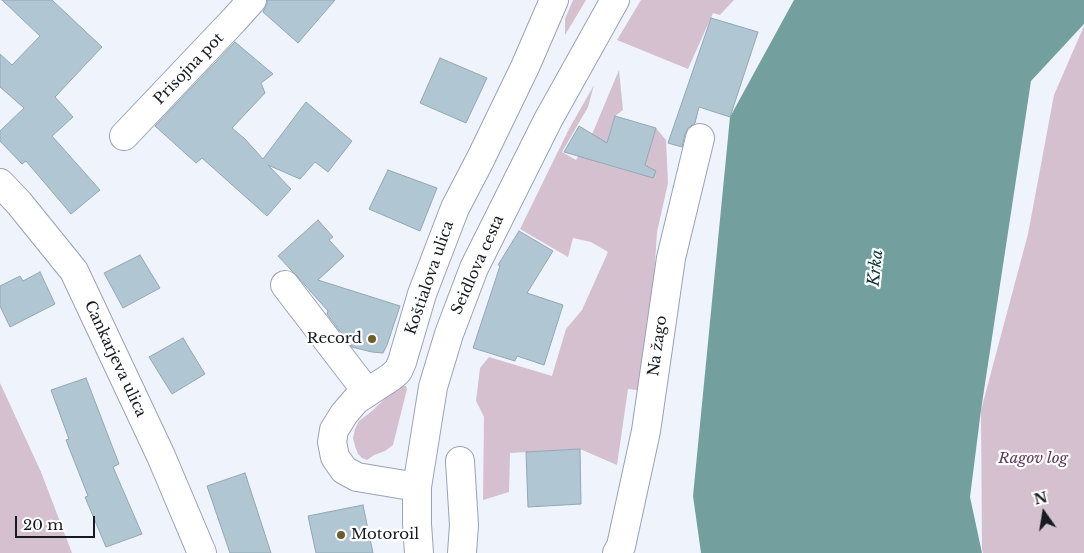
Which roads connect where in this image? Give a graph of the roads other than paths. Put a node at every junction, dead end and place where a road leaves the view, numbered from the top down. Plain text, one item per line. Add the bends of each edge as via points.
1 (252, 0) edge
2 (554, 0) edge
3 (615, 0) edge
4 (124, 136) dead end
5 (700, 138) dead end
6 (0, 183) edge
7 (285, 284) dead end
8 (368, 392) junction
9 (460, 461) dead end
10 (417, 487) junction
11 (202, 553) edge
12 (419, 553) edge
13 (462, 553) edge
14 (617, 553) edge

1 - 4 street, Prisojna pot
2 - 8 street, Koštialova ulica via 521,76 455,208 422,294 398,371
3 - 10 street, Seidlova cesta via 548,120 474,268 448,334 433,387
5 - 14 street, Na žago via 671,258 646,431
6 - 11 street, Cankarjeva ulica via 74,271 161,456
7 - 8 street
8 - 10 street, Koštialova ulica via 356,400 334,430 335,457 344,470 357,477
9 - 13 street via 464,525
10 - 12 street, Seidlova cesta

